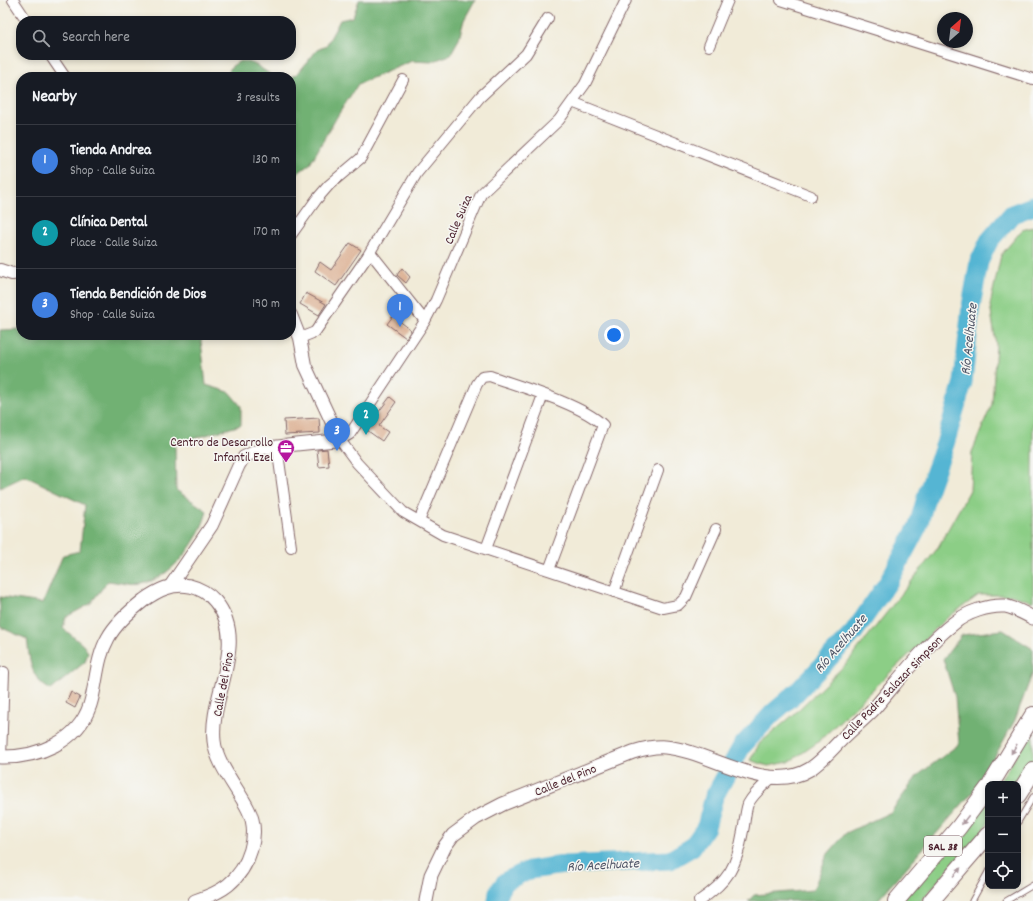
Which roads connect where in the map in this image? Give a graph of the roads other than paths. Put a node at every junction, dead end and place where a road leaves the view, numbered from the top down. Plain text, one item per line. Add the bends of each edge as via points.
1 (13, 0) edge
2 (626, 0) edge
3 (728, 0) edge
4 (781, 0) edge
5 (24, 16) edge
6 (548, 18) dead end
7 (709, 46) dead end
8 (53, 60) edge
9 (62, 72) edge
10 (1033, 79) edge
11 (403, 80) dead end
12 (572, 102) junction
13 (811, 196) dead end
14 (296, 228) edge
15 (370, 252) junction
16 (0, 270) edge
17 (16, 274) edge
18 (425, 321) junction
19 (296, 328) edge
20 (300, 338) junction
21 (543, 395) junction
22 (340, 440) junction
23 (277, 446) junction
24 (658, 470) dead end
25 (419, 521) junction
26 (716, 530) dead end
27 (291, 547) dead end
28 (486, 549) junction
29 (549, 570) junction
30 (171, 586) junction
31 (614, 592) junction
32 (1033, 618) edge
33 (4, 672) dead end
34 (1033, 715) edge
35 (0, 757) edge
36 (1033, 771) edge
37 (752, 775) joint
38 (773, 777) junction
39 (993, 781) edge
40 (1021, 790) edge
41 (985, 792) edge
42 (1033, 797) edge
43 (1021, 817) edge
44 (985, 838) edge
45 (985, 877) edge
46 (1033, 885) edge
47 (195, 901) edge
48 (426, 901) edge
49 (699, 901) edge
50 (896, 901) edge
51 (931, 901) edge
52 (972, 901) edge
53 (1006, 901) edge

1 - 5 street
2 - 12 street, Calle Suiza via 585,84
3 - 7 street
4 - 10 street
6 - 15 street via 526,54 480,97 417,173
8 - 9 street
11 - 14 street via 361,158 320,195
12 - 13 street
12 - 18 street, Calle Suiza via 559,120 481,194
15 - 18 street
15 - 20 street via 315,332
16 - 17 street
18 - 22 street, Calle Suiza via 350,434
19 - 20 street
20 - 22 street via 305,365
21 - 25 street via 490,376 482,377
21 - 28 street
21 - 29 street via 594,416 603,425
22 - 23 street
22 - 25 street via 357,463 403,512
23 - 27 street
23 - 30 street via 263,448 244,457 212,525
24 - 31 street
25 - 28 street via 443,535
26 - 31 street via 686,596 678,606 663,608
28 - 29 street
29 - 31 street
30 - 35 main road, Calle del Pino via 134,608 108,638 100,658 90,704 77,730 45,750 28,755
30 - 47 main road, Calle del Pino via 191,586 202,591 211,597 223,614 229,650 214,717 214,742 222,764 249,810 253,822 252,846 239,875 218,892
32 - 38 main road, Calle Padre Salazar Simpson via 1005,606 984,609 960,618 941,634 871,712 817,764 796,776
33 - 35 street
34 -> 39 highway
36 - 40 highway
37 - 38 main road, Calle Padre Salazar Simpson
37 - 48 main road, Calle del Pino via 697,754 664,747 633,752 482,814 453,835 445,846 431,875
38 - 49 street via 755,794 748,805 738,857 731,872 712,892
41 -> 50 highway, SAL 38
42 - 43 lane
51 -> 44 highway, SAL 38
45 - 52 lane
46 - 53 lane

